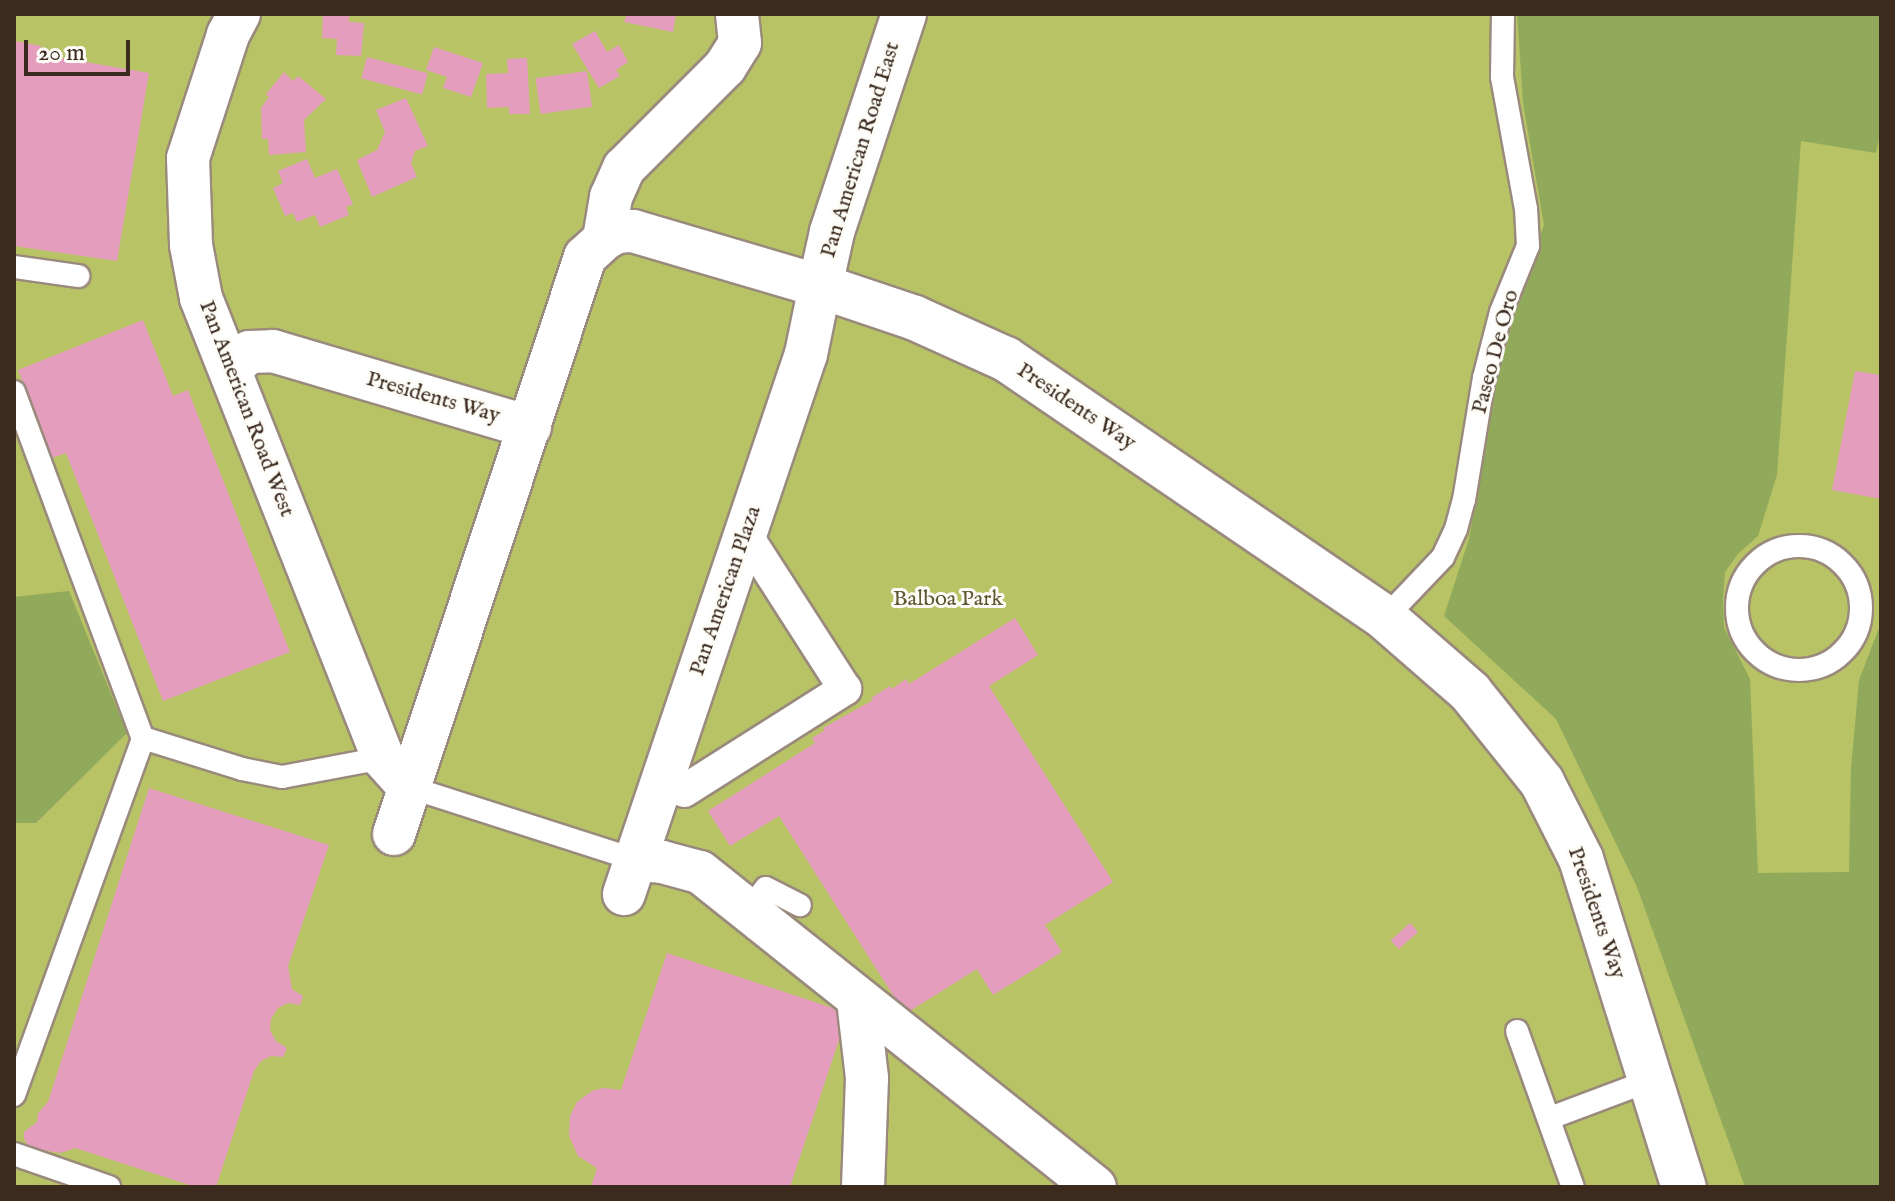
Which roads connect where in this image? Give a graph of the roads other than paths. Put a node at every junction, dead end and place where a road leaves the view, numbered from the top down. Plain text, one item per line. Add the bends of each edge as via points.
1 (239, 14) edge
2 (737, 14) edge
3 (904, 14) edge
4 (1503, 14) edge
5 (604, 239) junction
6 (14, 267) edge
7 (78, 276) dead end
8 (820, 286) junction
9 (230, 369) junction
10 (14, 392) edge
11 (530, 427) junction
12 (745, 533) junction
13 (1811, 546) joint
14 (1385, 618) junction
15 (143, 738) junction
16 (396, 772) junction
17 (684, 791) dead end
18 (394, 834) dead end
19 (630, 877) junction
20 (800, 905) dead end
21 (750, 909) junction
22 (858, 1000) junction
23 (1517, 1031) dead end
24 (1651, 1080) junction
25 (14, 1095) edge
26 (1550, 1118) junction
27 (14, 1154) edge
28 (109, 1187) edge
29 (863, 1187) edge
30 (1095, 1187) edge
31 (1573, 1187) edge
32 (1684, 1187) edge

1 - 9 street, Pan American Road West via 188,158 191,245 201,298
2 - 5 street via 740,43 725,67 624,168 611,197
3 - 8 street, Pan American Road East via 832,232
4 - 14 lane, Paseo De Oro via 1502,77 1528,246 1501,312 1484,378 1456,529 1443,557
5 - 8 street, Presidents Way via 633,231
5 - 11 street, Presidents Way via 585,257
6 - 7 lane
8 - 12 street, Pan American Plaza via 806,354
8 - 14 street, Presidents Way via 915,318 1006,359
9 - 11 street, Presidents Way via 249,352 273,351
9 - 16 street, Pan American Road West
10 - 15 lane
11 - 16 street
12 - 17 street via 845,689
12 - 19 street, Pan American Plaza
13 - 13 lane via 1779,548 1757,560 1742,582 1736,604 1746,642 1770,663 1792,670 1835,659 1855,635 1862,608 1847,568
14 - 24 street, Presidents Way via 1470,692 1542,782 1581,859
15 - 16 lane via 282,777
15 - 25 lane
16 - 18 street
16 - 19 lane
19 - 21 street via 662,862 700,872
20 - 21 lane via 766,888
21 - 22 street
22 - 29 street via 867,1078
22 - 30 street
23 - 26 lane
24 - 26 lane
24 - 32 street, Presidents Way
26 - 31 lane
27 - 28 lane

